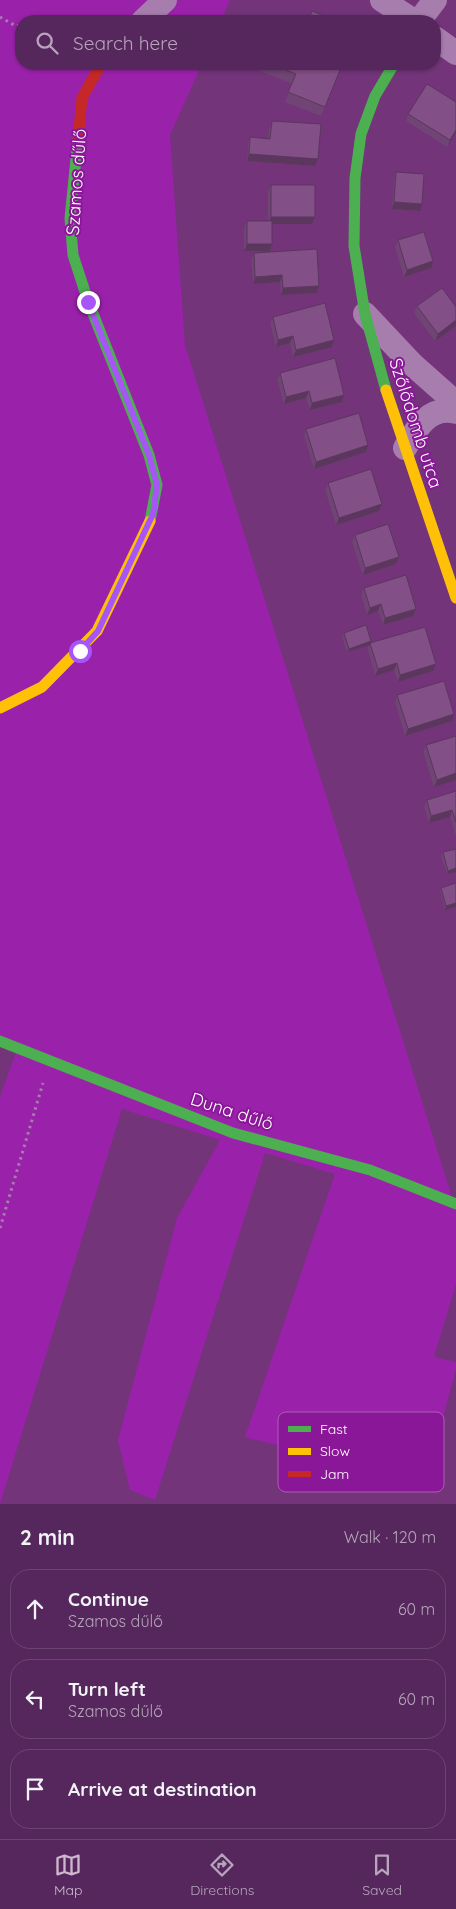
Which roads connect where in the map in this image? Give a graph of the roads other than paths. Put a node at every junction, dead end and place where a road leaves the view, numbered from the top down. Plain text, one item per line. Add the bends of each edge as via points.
1 (165, 0) edge
2 (382, 0) edge
3 (435, 0) edge
4 (149, 15) edge
5 (405, 15) edge
6 (424, 15) edge
7 (441, 42) edge
8 (456, 53) edge
9 (96, 70) edge
10 (390, 70) edge
11 (365, 314) junction
12 (456, 403) edge
13 (456, 412) edge
14 (405, 448) junction
15 (456, 598) edge
16 (0, 708) edge
17 (0, 1041) edge
18 (456, 1204) edge

1 - 4 street
2 - 5 street
3 - 6 street
7 - 8 street
9 - 16 street, Szamos dűlő via 82,98 70,218 73,255 88,302 149,455 157,485 153,514 98,631 42,687
10 - 11 street, Szőlődomb utca via 375,96 361,134 355,178 354,246
11 - 12 street via 412,364
11 - 14 street, Szőlődomb utca via 380,373
13 - 14 street via 435,413 418,424
14 - 15 street, Szőlődomb utca
17 - 18 street, Duna dűlő via 233,1133 370,1170

